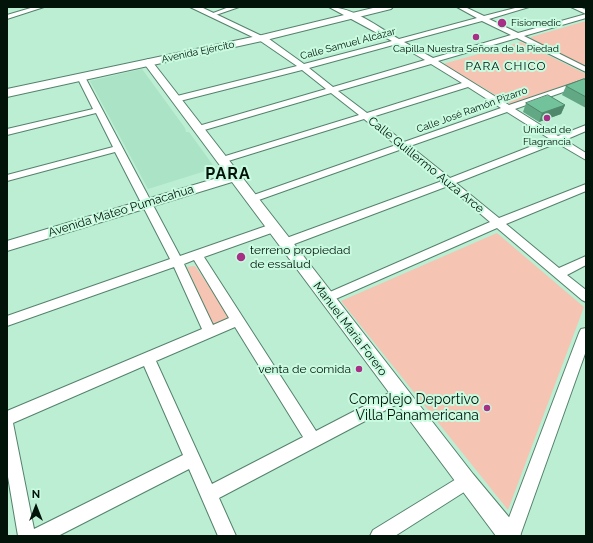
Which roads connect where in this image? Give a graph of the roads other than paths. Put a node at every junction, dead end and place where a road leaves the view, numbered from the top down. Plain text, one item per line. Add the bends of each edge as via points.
1 (38, 7) edge
2 (194, 7) edge
3 (236, 7) edge
4 (332, 7) edge
5 (388, 7) edge
6 (460, 7) edge
7 (526, 7) edge
8 (574, 7) edge
9 (586, 12) edge
10 (211, 15) junction
11 (353, 16) junction
12 (586, 16) edge
13 (7, 18) edge
14 (484, 18) junction
15 (518, 36) junction
16 (262, 38) junction
17 (398, 42) junction
18 (432, 61) junction
19 (148, 62) junction
20 (302, 67) junction
21 (586, 70) edge
22 (81, 77) junction
23 (586, 82) edge
24 (469, 84) junction
25 (332, 90) junction
26 (7, 93) edge
27 (176, 99) junction
28 (508, 109) junction
29 (98, 110) junction
30 (365, 116) junction
31 (586, 128) edge
32 (198, 129) junction
33 (7, 132) edge
34 (558, 140) junction
35 (403, 147) junction
36 (118, 148) junction
37 (586, 157) edge
38 (229, 169) junction
39 (7, 178) edge
40 (449, 182) junction
41 (586, 187) edge
42 (146, 199) junction
43 (252, 199) junction
44 (498, 223) junction
45 (273, 228) junction
46 (7, 237) edge
47 (285, 243) junction
48 (7, 246) edge
49 (196, 254) junction
50 (586, 260) edge
51 (178, 261) junction
52 (558, 274) junction
53 (586, 297) edge
54 (327, 298) junction
55 (238, 320) junction
56 (7, 321) edge
57 (210, 332) junction
58 (586, 333) edge
59 (148, 358) junction
60 (400, 394) junction
61 (7, 418) edge
62 (7, 427) edge
63 (313, 440) junction
64 (192, 459) junction
65 (466, 481) junction
66 (209, 494) junction
67 (27, 536) edge
68 (40, 536) edge
69 (227, 536) edge
70 (379, 536) edge
71 (511, 536) edge

1 - 13 street
2 - 10 street
3 - 10 street
4 - 11 street
5 - 11 main road, Avenida Ejército
6 - 14 street
7 - 14 street, Calle Samuel Alcázar
8 - 9 street
10 - 16 street
11 - 16 main road, Avenida Ejército
11 - 17 street
12 - 15 street
14 - 15 street
14 - 17 street, Calle Samuel Alcázar
15 - 18 street
15 - 21 street
16 - 19 main road, Avenida Ejército
16 - 20 street, Calle Guillermo Auza Arce
17 - 18 street
17 - 20 street, Calle Samuel Alcázar
18 - 24 street
18 - 25 street
19 - 22 main road, Avenida Ejército
19 - 27 street, Manuel Maria Forero
20 - 25 street, Calle Guillermo Auza Arce
20 - 27 street, Calle Samuel Alcázar
22 - 26 main road, Avenida Ejército
22 - 29 street
23 - 28 street, Calle José Ramón Pizarro
24 - 28 street
24 - 30 street
25 - 30 street, Calle Guillermo Auza Arce
25 - 32 street
27 - 32 street, Manuel Maria Forero
28 - 34 street
28 - 35 street, Calle José Ramón Pizarro
29 - 33 street
29 - 36 street
30 - 35 street, Calle Guillermo Auza Arce
30 - 38 street
31 - 34 street
32 - 38 street, Manuel Maria Forero
34 - 37 street
34 - 40 street
35 - 40 street, Calle Guillermo Auza Arce
35 - 43 street, Calle José Ramón Pizarro
36 - 39 street
36 - 42 street
38 - 42 street, Avenida Mateo Pumacahua
38 - 43 street, Manuel Maria Forero
40 - 44 street, Calle Guillermo Auza Arce
40 - 47 street
41 - 44 street
42 - 46 street, Avenida Mateo Pumacahua
42 - 48 street, Avenida Mateo Pumacahua
42 - 51 street
43 - 45 street, Manuel Maria Forero
44 - 52 street, Calle Guillermo Auza Arce
44 - 54 street
45 - 47 street, Manuel Maria Forero
45 - 49 street
47 - 54 street, Manuel Maria Forero
49 - 51 street
49 - 55 street
50 - 52 street
51 - 56 street
51 - 57 street
52 - 53 street, Calle Guillermo Auza Arce
54 - 60 street, Manuel Maria Forero
55 - 57 street
55 - 63 street
57 - 59 street
58 - 71 street
59 - 61 street
59 - 64 street
60 - 63 street
60 - 65 street, Manuel Maria Forero
62 - 67 street
63 - 66 street
64 - 66 street
64 - 68 street
65 - 70 street
65 - 71 street, Manuel Maria Forero
66 - 69 street

